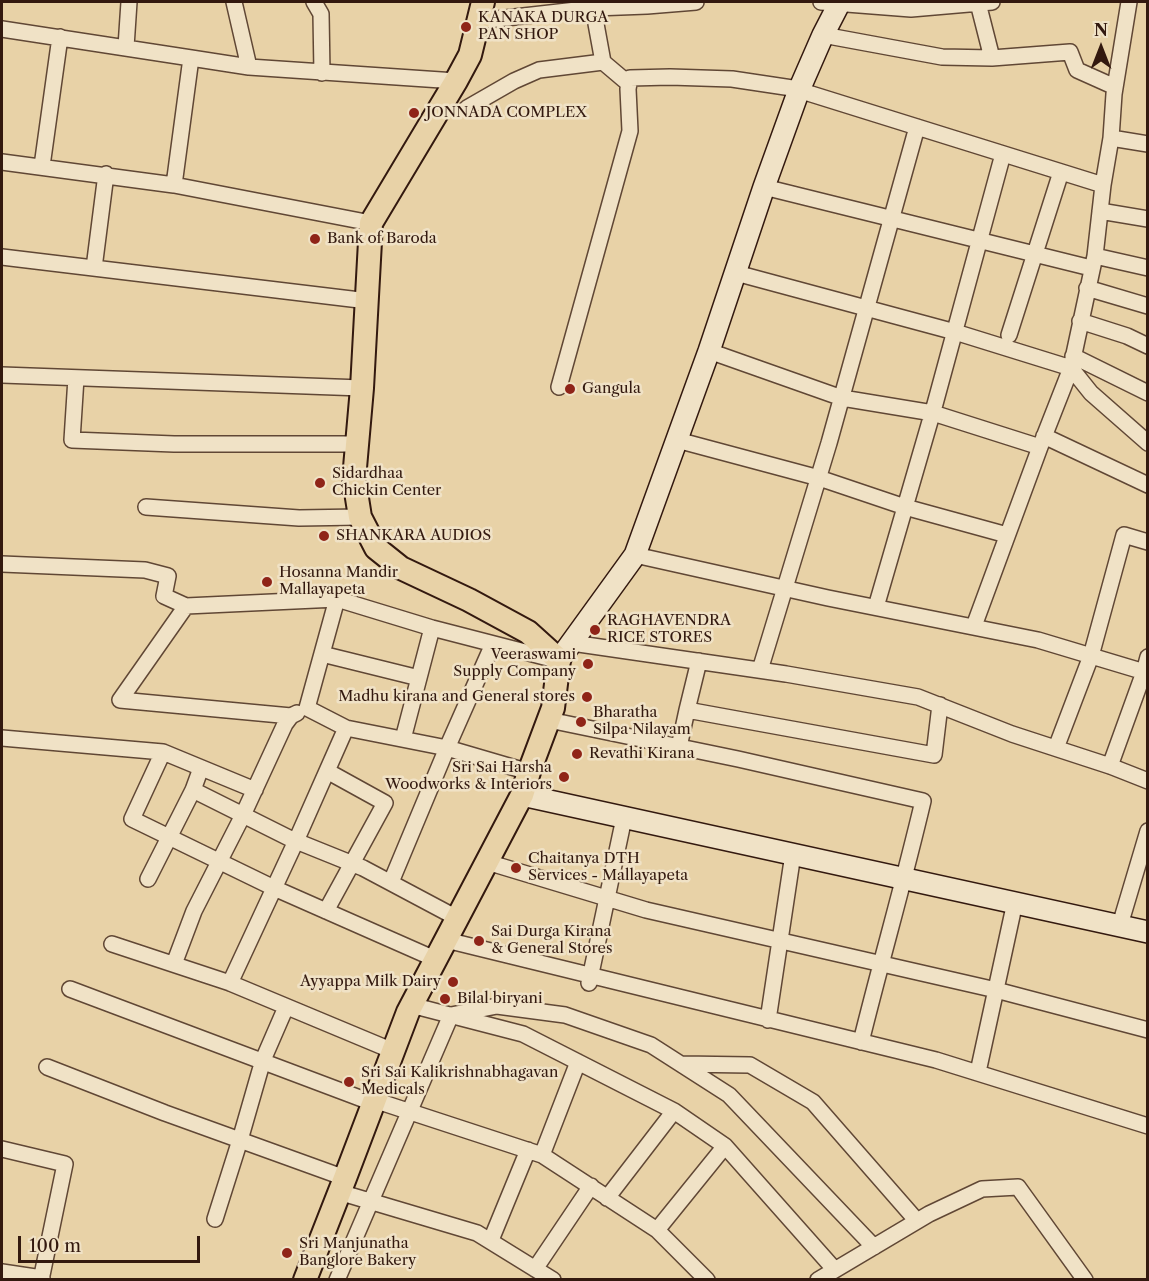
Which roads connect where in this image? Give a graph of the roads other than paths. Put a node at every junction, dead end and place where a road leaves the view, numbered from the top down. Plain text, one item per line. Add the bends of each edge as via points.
1 (129, 2) edge
2 (234, 2) edge
3 (314, 2) edge
4 (696, 2) edge
5 (833, 2) edge
6 (985, 2) edge
7 (1129, 2) edge
8 (647, 4) edge
9 (593, 5) edge
10 (481, 11) edge
11 (2, 29) edge
12 (823, 35) junction
13 (60, 37) junction
14 (126, 47) junction
15 (191, 58) junction
16 (992, 58) junction
17 (603, 62) junction
18 (249, 67) junction
19 (322, 73) junction
20 (456, 81) junction
21 (629, 84) junction
22 (1115, 87) junction
23 (799, 90) junction
24 (467, 108) dead end
25 (917, 127) junction
26 (1111, 138) junction
27 (1148, 144) edge
28 (1003, 154) junction
29 (2, 162) edge
30 (42, 166) junction
31 (1061, 172) junction
32 (106, 174) junction
33 (174, 185) junction
34 (1103, 185) junction
35 (764, 187) junction
36 (1100, 211) junction
37 (1148, 219) edge
38 (891, 220) junction
39 (371, 223) junction
40 (979, 241) junction
41 (1035, 254) junction
42 (2, 257) edge
43 (1093, 262) junction
44 (94, 268) junction
45 (1148, 268) edge
46 (736, 273) junction
47 (1087, 288) junction
48 (368, 301) junction
49 (1148, 306) edge
50 (867, 308) junction
51 (1080, 321) junction
52 (955, 332) junction
53 (1009, 335) dead end
54 (1148, 346) edge
55 (709, 351) junction
56 (1072, 362) junction
57 (2, 375) edge
58 (76, 378) junction
59 (559, 387) dead end
60 (362, 388) junction
61 (1148, 393) edge
62 (842, 398) junction
63 (933, 413) junction
64 (677, 441) junction
65 (1042, 441) junction
66 (1148, 443) edge
67 (357, 444) junction
68 (819, 478) junction
69 (1148, 485) edge
70 (146, 507) dead end
71 (905, 507) junction
72 (360, 517) junction
73 (1007, 535) junction
74 (1148, 542) edge
75 (635, 555) junction
76 (2, 564) edge
77 (786, 588) junction
78 (337, 598) junction
79 (186, 606) junction
80 (876, 607) junction
81 (974, 626) junction
82 (432, 628) junction
83 (493, 644) junction
84 (566, 652) junction
85 (322, 654) junction
86 (1091, 656) junction
87 (699, 661) junction
88 (1146, 667) edge
89 (760, 670) junction
90 (419, 678) junction
91 (940, 705) junction
92 (307, 708) junction
93 (687, 710) junction
94 (291, 716) junction
95 (549, 720) junction
96 (346, 728) junction
97 (2, 738) edge
98 (403, 739) junction
99 (679, 747) junction
100 (447, 748) junction
101 (1056, 748) junction
102 (163, 752) junction
103 (1110, 766) junction
104 (201, 768) junction
105 (327, 771) junction
106 (529, 772) junction
107 (1148, 781) edge
108 (193, 790) junction
109 (255, 790) junction
110 (522, 795) junction
111 (243, 815) junction
112 (624, 818) junction
113 (1148, 831) edge
114 (168, 837) junction
115 (296, 841) junction
116 (794, 854) junction
117 (219, 862) junction
118 (487, 862) junction
119 (353, 863) junction
120 (905, 878) junction
121 (148, 879) dead end
122 (391, 882) junction
123 (274, 888) junction
124 (607, 898) junction
125 (1014, 902) junction
126 (326, 911) junction
127 (457, 918) junction
128 (1120, 925) junction
129 (1148, 932) edge
130 (780, 940) junction
131 (112, 944) dead end
132 (440, 950) junction
133 (881, 963) junction
134 (174, 964) junction
135 (590, 979) junction
136 (230, 983) junction
137 (70, 989) dead end
138 (996, 990) junction
139 (411, 1005) junction
140 (286, 1006) junction
141 (451, 1015) junction
142 (768, 1020) junction
143 (1148, 1030) edge
144 (861, 1042) junction
145 (393, 1051) junction
146 (263, 1060) junction
147 (578, 1062) junction
148 (680, 1064) junction
149 (47, 1067) dead end
150 (978, 1072) junction
151 (374, 1101) junction
152 (408, 1111) junction
153 (674, 1111) junction
154 (1148, 1126) edge
155 (240, 1140) junction
156 (724, 1146) junction
157 (2, 1149) edge
158 (535, 1153) junction
159 (342, 1185) junction
160 (591, 1186) junction
161 (607, 1198) junction
162 (372, 1202) junction
163 (215, 1219) dead end
164 (917, 1221) junction
165 (657, 1230) junction
166 (491, 1240) junction
167 (874, 1247) junction
168 (535, 1269) junction
169 (835, 1270) junction
170 (2, 1272) edge
171 (42, 1279) edge
172 (305, 1280) edge
173 (337, 1280) edge
174 (553, 1280) edge
175 (707, 1280) edge
176 (818, 1280) edge
177 (1085, 1280) edge

1 - 14 street
2 - 18 street
3 - 19 street via 321,14
4 - 8 street
5 - 6 street via 911,9
5 - 12 main road
6 - 16 street
7 - 22 street
8 - 9 street
9 - 10 street
9 - 17 street
10 - 20 main road via 470,55
11 - 13 street
12 - 16 street via 942,57
12 - 23 main road
13 - 14 street
13 - 30 street
14 - 15 street
15 - 18 street
15 - 33 street
16 - 22 street via 1070,52 1077,70
17 - 21 street
17 - 24 street via 539,70
18 - 19 street
19 - 20 street
20 - 39 main road
21 - 23 street via 630,78 732,79
21 - 59 street via 630,131
22 - 26 street
23 - 25 street
23 - 35 main road
25 - 28 street
25 - 38 street
26 - 27 street
26 - 34 street
28 - 31 street
28 - 40 street
29 - 30 street
30 - 32 street
31 - 34 street
31 - 41 street
32 - 33 street
32 - 44 street
33 - 39 street
34 - 36 street
35 - 38 street
35 - 46 main road
36 - 37 street
36 - 43 street
38 - 40 street
38 - 50 street
39 - 48 main road
40 - 41 street
40 - 52 street
41 - 43 street
41 - 53 street
42 - 44 street
43 - 45 street
43 - 47 street
44 - 48 street
46 - 50 street
46 - 55 main road
47 - 49 street
47 - 51 street
48 - 60 main road
50 - 52 street
50 - 62 street
51 - 54 street
51 - 56 street
52 - 56 street
52 - 63 street
55 - 62 street
55 - 64 main road
56 - 61 street
56 - 65 street
56 - 66 street via 1091,393
57 - 58 street
58 - 60 street
58 - 67 street via 72,441
60 - 67 main road
62 - 63 street
62 - 68 street
63 - 65 street
63 - 71 street
64 - 68 street
64 - 75 main road
65 - 69 street
65 - 73 street
67 - 72 main road via 354,478
68 - 71 street
68 - 77 street
70 - 72 street via 299,518
71 - 73 street
71 - 80 street
72 - 84 main road via 376,548 401,568
73 - 81 street
74 - 86 street via 1124,535
75 - 77 street
75 - 84 main road
76 - 79 street via 145,570 168,576 164,596
77 - 80 street
77 - 89 street
78 - 79 street
78 - 82 street
78 - 85 street
79 - 94 street via 120,700
80 - 81 street
81 - 86 street
82 - 83 street
82 - 90 street
83 - 84 street
83 - 100 street
84 - 87 street
84 - 95 main road
85 - 90 street
85 - 92 street
86 - 88 street
86 - 101 street
87 - 89 street
87 - 93 street
88 - 103 street
89 - 91 street via 918,697
90 - 98 street
91 - 93 street via 934,755
91 - 101 street
92 - 94 street
92 - 96 street
93 - 99 street
94 - 109 street
95 - 99 street
95 - 106 main road
96 - 98 street
96 - 105 street
97 - 102 street
98 - 100 street
99 - 120 street via 923,801
100 - 106 street
100 - 122 street
101 - 103 street
102 - 104 street
102 - 114 street via 132,819
103 - 107 street
104 - 108 street
104 - 109 street
105 - 115 street
105 - 119 street via 385,803
106 - 110 main road
108 - 111 street
108 - 114 street
109 - 111 street
110 - 112 main road
110 - 118 main road
111 - 115 street
111 - 117 street
112 - 116 main road
112 - 124 street
113 - 128 street
114 - 117 street
114 - 121 street
115 - 119 street
115 - 123 street
116 - 120 main road
116 - 130 street
117 - 123 street
117 - 134 street via 194,911
118 - 124 street
118 - 127 main road
119 - 122 street
119 - 126 street
120 - 125 main road
120 - 133 street
122 - 127 street
123 - 126 street
123 - 136 street
124 - 130 street
124 - 135 street
125 - 128 main road
125 - 138 street
126 - 132 street
127 - 132 main road
128 - 129 main road
130 - 133 street
130 - 142 street
131 - 134 street
132 - 135 street
132 - 139 main road
133 - 138 street
133 - 144 street
134 - 136 street
135 - 142 street
136 - 140 street
137 - 146 street
138 - 143 street
138 - 150 street
139 - 141 street
139 - 145 main road
140 - 145 street
140 - 146 street
141 - 147 street via 523,1034
141 - 148 street via 498,1006 565,1015 651,1045
141 - 152 street
142 - 144 street
144 - 150 street
145 - 151 main road
146 - 151 street
146 - 155 street
147 - 153 street
147 - 158 street
148 - 164 street via 750,1065 813,1102
148 - 167 street via 729,1095
149 - 155 street
150 - 154 street
151 - 152 street
151 - 159 main road
152 - 158 street
152 - 162 street
153 - 156 street
153 - 161 street
155 - 159 street
155 - 163 street
156 - 165 street
156 - 169 street
157 - 171 street via 66,1164
158 - 160 street
158 - 166 street
159 - 162 street
159 - 172 main road
160 - 161 street
160 - 168 street
161 - 165 street
162 - 166 street
162 - 173 street
164 - 167 street
164 - 177 street via 982,1189 1018,1187
165 - 175 street
166 - 168 street
167 - 169 street
168 - 174 street
169 - 176 street
170 - 171 street

